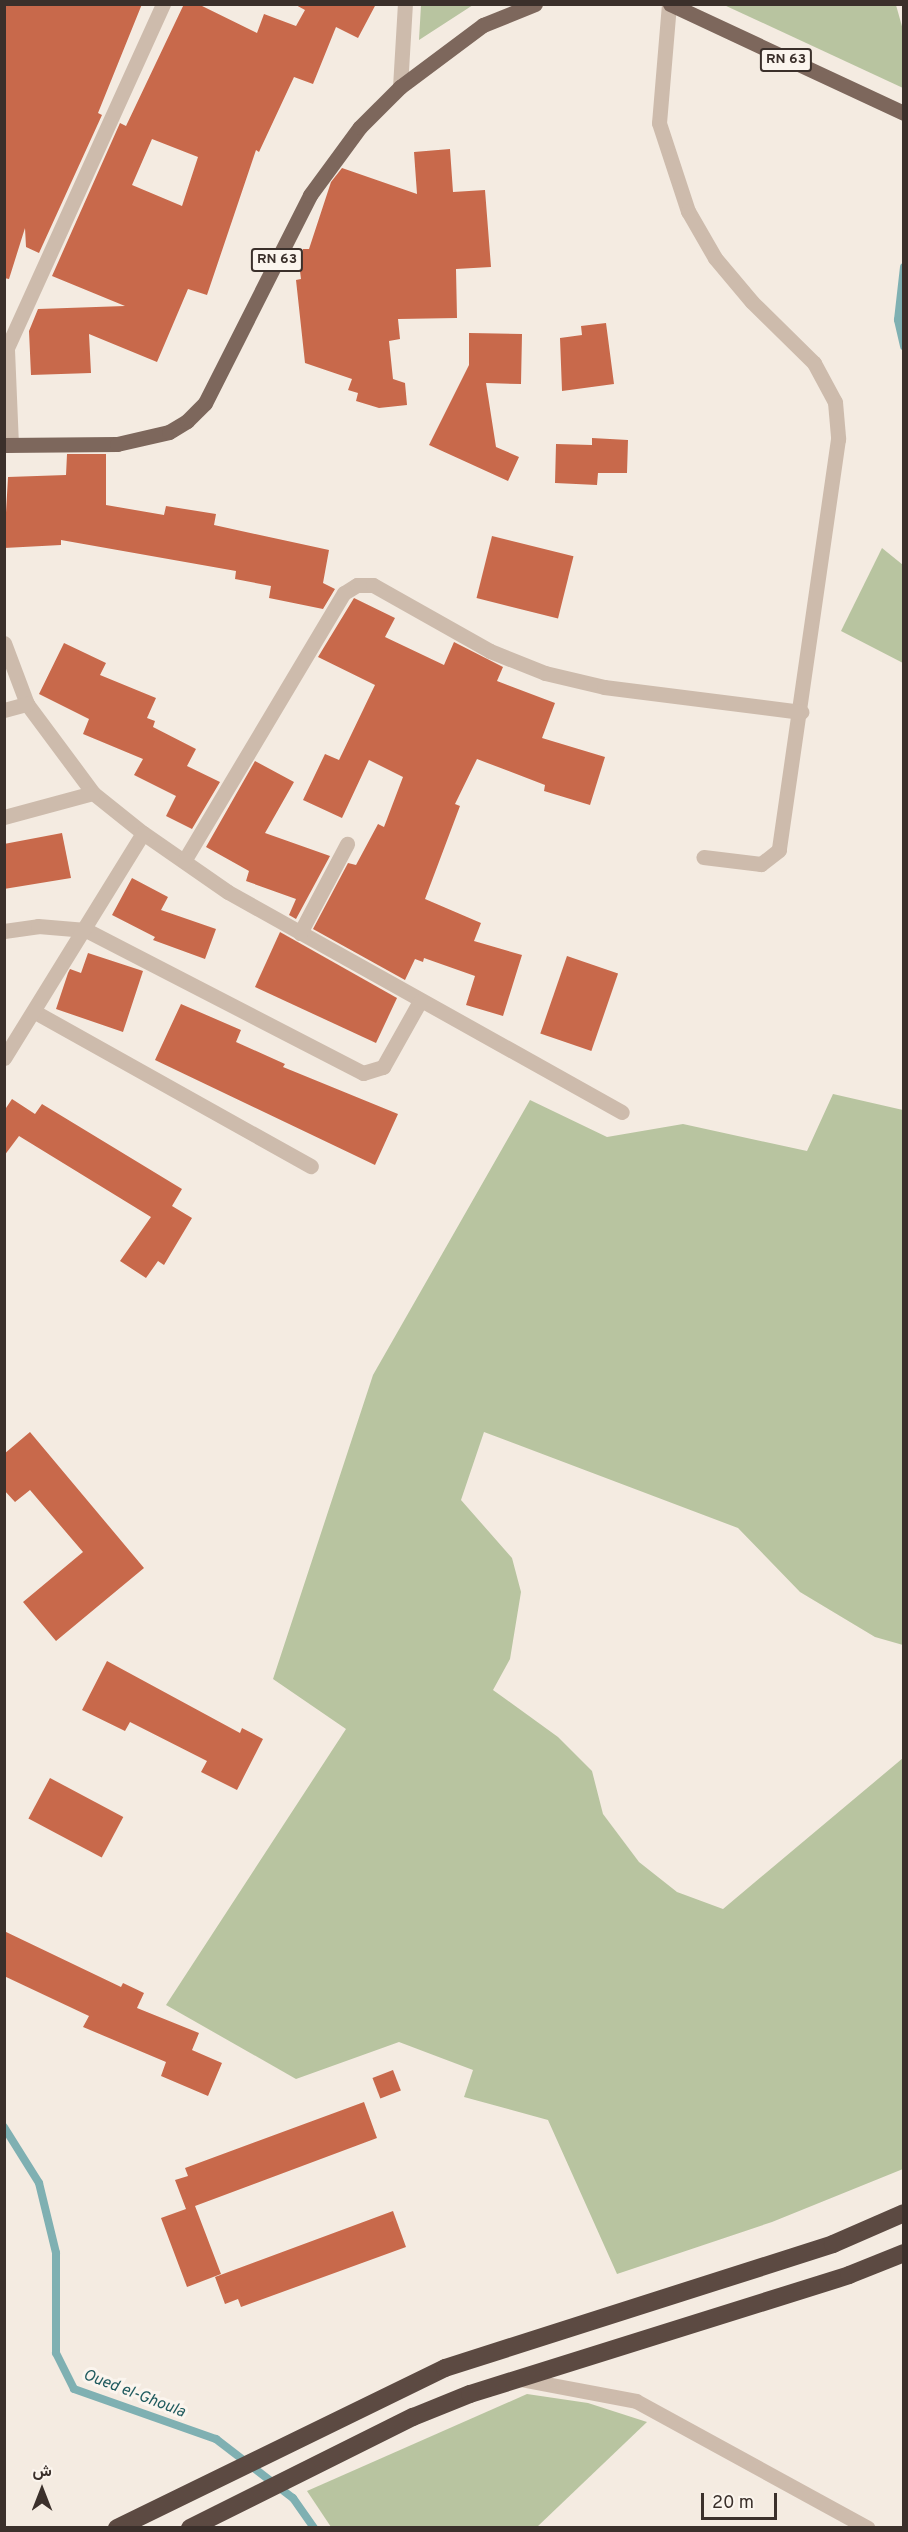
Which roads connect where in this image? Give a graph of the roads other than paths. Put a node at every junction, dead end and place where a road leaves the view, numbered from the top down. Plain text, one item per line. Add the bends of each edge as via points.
1 (164, 4) edge
2 (405, 4) edge
3 (535, 4) edge
4 (670, 4) edge
5 (400, 87) junction
6 (903, 112) edge
7 (8, 445) edge
8 (4, 643) edge
9 (27, 704) junction
10 (4, 710) edge
11 (801, 712) junction
12 (93, 793) junction
13 (4, 818) edge
14 (143, 833) junction
15 (348, 844) dead end
16 (703, 857) dead end
17 (184, 861) junction
18 (86, 930) junction
19 (4, 931) edge
20 (300, 933) junction
21 (420, 1000) junction
22 (35, 1012) junction
23 (4, 1058) edge
24 (622, 1112) dead end
25 (311, 1166) dead end
26 (903, 2212) edge
27 (903, 2253) edge
28 (514, 2379) junction
29 (117, 2528) edge
30 (190, 2528) edge
31 (868, 2528) edge

1 - 7 street via 7,348
2 - 5 street
3 - 5 main road, RN 63 via 483,25
4 - 6 main road, RN 63
4 - 11 street via 659,123 688,211 716,258 744,293 814,363 835,402 835,482
5 - 7 main road, RN 63 via 360,127 310,195 205,403 188,421 169,432 134,441
8 - 9 street
9 - 10 street
9 - 12 street
11 - 16 street via 779,850 761,864
11 - 17 street via 615,689 545,673 490,651 373,585 357,585 344,593
12 - 13 street
12 - 14 street
14 - 17 street
14 - 18 street
15 - 20 street
17 - 20 street
18 - 19 street via 38,926
18 - 21 street via 363,1073 383,1067
18 - 22 street
20 - 21 street
21 - 24 street
22 - 23 street
22 - 25 street
26 - 29 highway via 834,2244 445,2368
27 - 28 highway via 849,2275
28 - 30 highway via 412,2417
28 - 31 street via 636,2401

